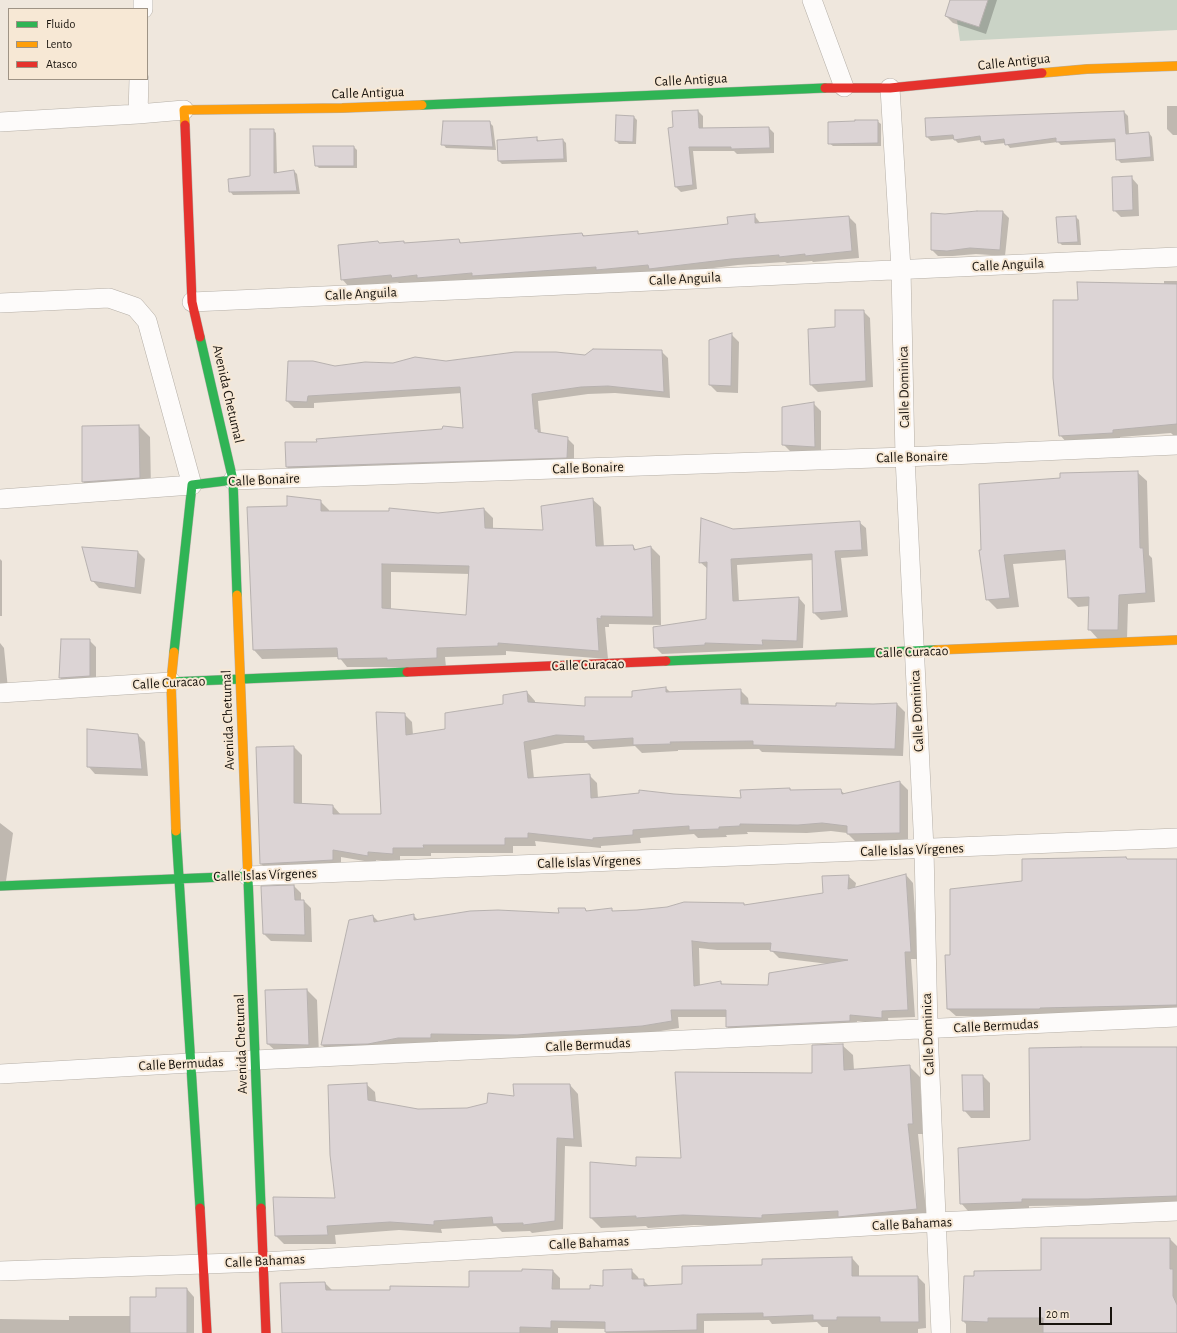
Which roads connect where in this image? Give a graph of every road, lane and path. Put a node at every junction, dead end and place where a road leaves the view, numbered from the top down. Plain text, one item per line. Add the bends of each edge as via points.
1 (812, 0) edge
2 (1177, 66) edge
3 (139, 80) edge
4 (844, 87) junction
5 (890, 88) junction
6 (184, 110) junction
7 (138, 114) junction
8 (0, 122) edge
9 (1177, 257) edge
10 (901, 269) junction
11 (192, 302) junction
12 (0, 303) edge
13 (1177, 445) edge
14 (905, 457) junction
15 (233, 480) junction
16 (192, 485) junction
17 (0, 499) edge
18 (1177, 640) edge
19 (915, 652) junction
20 (241, 680) junction
21 (171, 682) junction
22 (0, 693) edge
23 (1177, 838) edge
24 (924, 849) junction
25 (248, 876) junction
26 (178, 878) junction
27 (0, 886) edge
28 (1177, 1017) edge
29 (928, 1029) junction
30 (255, 1061) junction
31 (190, 1063) junction
32 (0, 1074) edge
33 (1177, 1211) edge
34 (936, 1222) junction
35 (263, 1262) junction
36 (204, 1264) junction
37 (0, 1271) edge
38 (207, 1333) edge
39 (266, 1333) edge
40 (941, 1333) edge

1 - 4 street
2 - 5 main road, Calle Antigua via 1087,69
3 - 7 street
4 - 5 main road, Calle Antigua
4 - 6 main road, Calle Antigua via 342,108
5 - 10 street, Calle Dominica
6 - 7 street
6 - 11 main road, Avenida Chetumal
7 - 8 street
9 - 10 street, Calle Anguila
10 - 11 street, Calle Anguila
10 - 14 street, Calle Dominica
11 - 15 main road, Avenida Chetumal
12 - 16 street via 109,298 135,307 147,321
13 - 14 street, Calle Bonaire
14 - 15 street, Calle Bonaire
14 - 19 street, Calle Dominica
15 - 16 main road, Calle Bonaire
15 - 20 main road, Avenida Chetumal
16 - 17 street, Calle Bonaire
16 - 21 main road
18 - 19 main road, Calle Curacao
19 - 20 main road, Calle Curacao
19 - 24 street, Calle Dominica
20 - 21 main road, Calle Curacao
20 - 25 main road, Avenida Chetumal
21 - 22 street, Calle Curacao
21 - 26 main road
23 - 24 street, Calle Islas Vírgenes
24 - 25 street, Calle Islas Vírgenes
24 - 29 street, Calle Dominica
25 - 26 main road, Calle Islas Vírgenes
25 - 30 main road, Avenida Chetumal
26 - 27 main road, Calle Islas Vírgenes
26 - 31 main road
28 - 29 street, Calle Bermudas
29 - 30 street, Calle Bermudas
29 - 34 street, Calle Dominica
30 - 31 street, Calle Bermudas
30 - 35 main road, Avenida Chetumal
31 - 32 street, Calle Bermudas
31 - 36 main road
33 - 34 street, Calle Bahamas
34 - 35 street, Calle Bahamas
34 - 40 street, Calle Dominica
35 - 36 street, Calle Bahamas
35 - 39 main road, Avenida Chetumal
36 - 37 street, Calle Bahamas
36 - 38 main road

